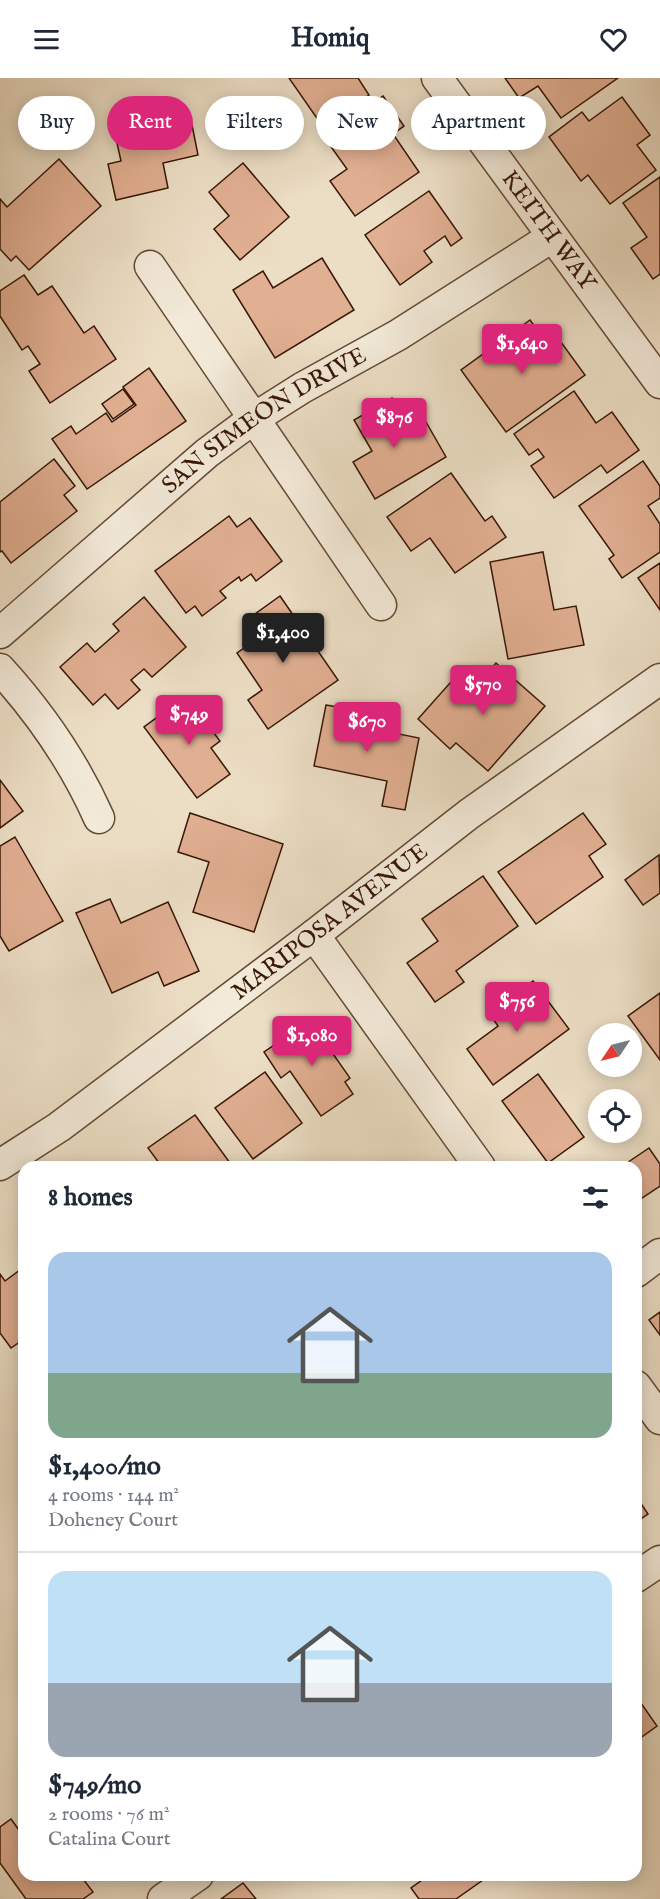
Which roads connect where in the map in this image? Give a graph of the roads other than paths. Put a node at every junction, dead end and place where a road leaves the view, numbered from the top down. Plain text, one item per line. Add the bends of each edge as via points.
1 (437, 78) edge
2 (552, 237) junction
3 (150, 266) dead end
4 (660, 383) edge
5 (253, 419) junction
6 (381, 605) dead end
7 (0, 633) edge
8 (0, 669) edge
9 (660, 679) edge
10 (99, 818) dead end
11 (314, 935) junction
12 (476, 1161) edge
13 (0, 1165) edge
14 (660, 1254) edge
15 (642, 1268) edge
16 (642, 1394) edge
17 (660, 1419) edge
18 (660, 1561) edge
19 (642, 1573) edge
20 (189, 1881) edge
21 (163, 1899) edge

1 - 2 street, KEITH WAY
2 - 4 street, KEITH WAY
2 - 5 street, SAN SIMEON DRIVE via 398,335
3 - 5 street
5 - 6 street
5 - 7 street, SAN SIMEON DRIVE via 207,453
8 - 10 street via 48,729
9 - 11 street, MARIPOSA AVENUE via 469,814
11 - 12 street
11 - 13 street, MARIPOSA AVENUE via 59,1127
14 - 15 street
16 - 17 street
18 - 19 street
20 - 21 street

